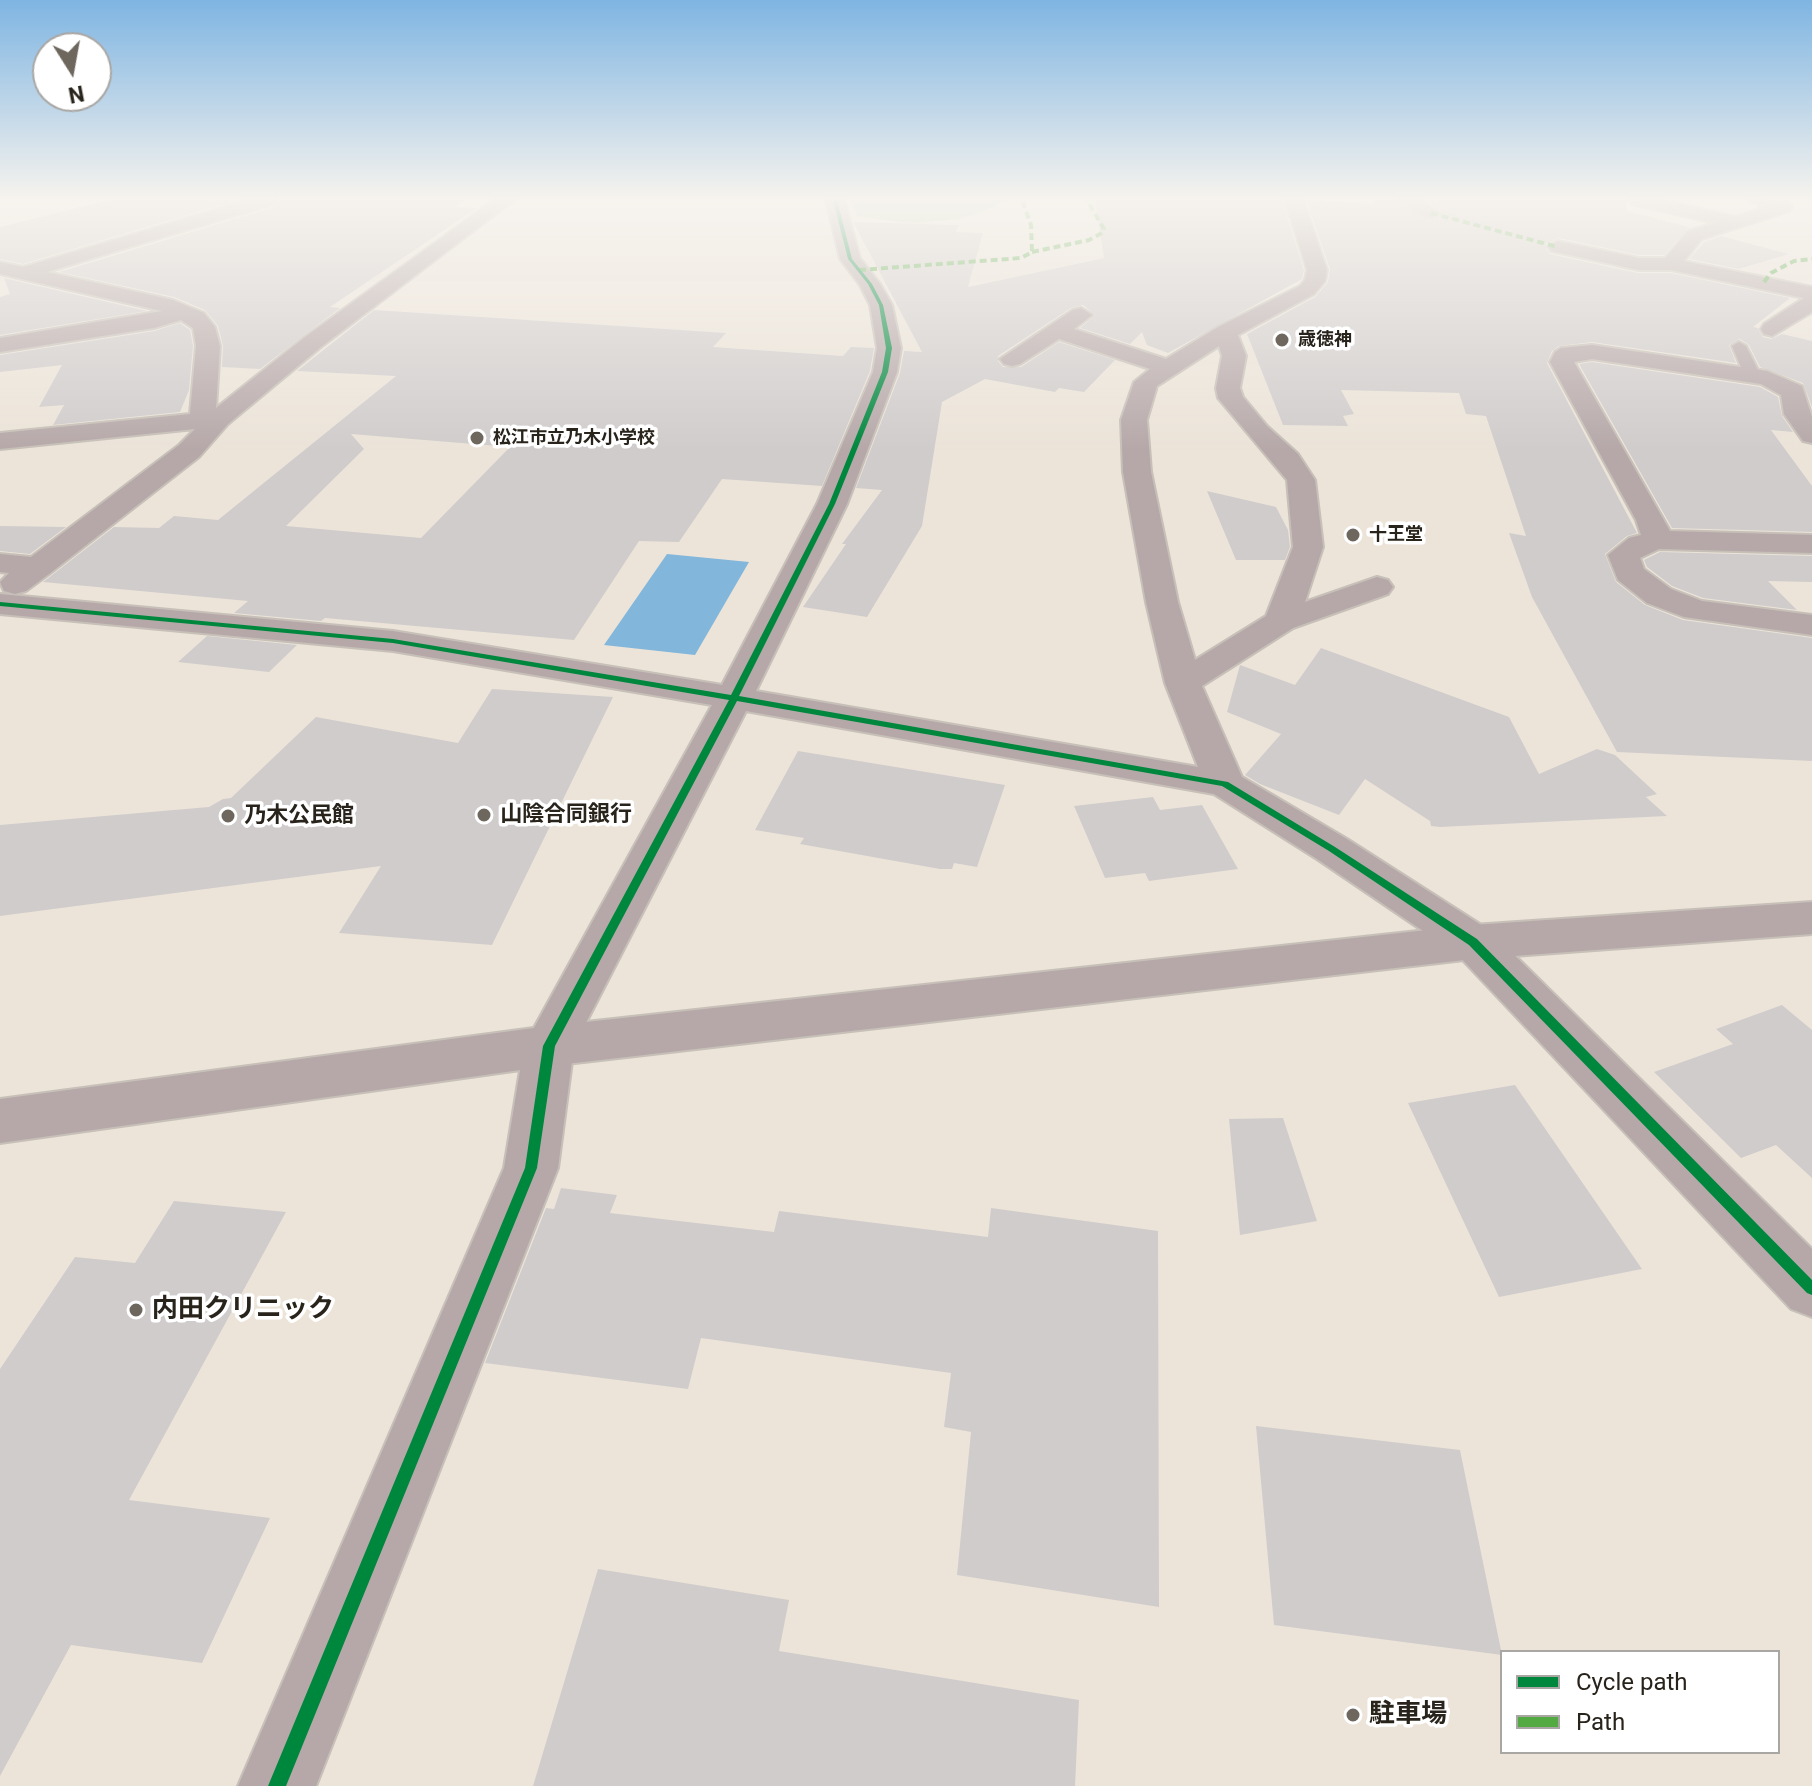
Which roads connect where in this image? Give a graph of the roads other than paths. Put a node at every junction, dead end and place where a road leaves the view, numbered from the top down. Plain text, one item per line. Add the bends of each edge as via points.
1 (58, 283) edge
2 (392, 283) edge
3 (869, 283) edge
4 (1313, 283) edge
5 (1765, 283) edge
6 (1812, 293) edge
7 (1812, 302) edge
8 (182, 312) junction
9 (1087, 312) dead end
10 (1772, 329) dead end
11 (1057, 331) junction
12 (1226, 332) junction
13 (0, 345) edge
14 (1739, 346) dead end
15 (1012, 359) dead end
16 (1167, 367) junction
17 (1752, 374) junction
18 (211, 418) junction
19 (1812, 435) edge
20 (0, 441) edge
21 (1658, 540) junction
22 (1812, 544) edge
23 (0, 563) edge
24 (38, 567) junction
25 (1377, 587) dead end
26 (0, 595) edge
27 (0, 604) edge
28 (1281, 621) junction
29 (1812, 625) edge
30 (1183, 683) junction
31 (734, 698) junction
32 (1225, 784) junction
33 (1812, 918) edge
34 (1473, 942) junction
35 (549, 1046) junction
36 (0, 1121) edge
37 (1812, 1289) edge
38 (277, 1786) edge

1 - 8 street
2 - 18 street
3 - 31 street via 881,305 889,348 885,372 832,504
4 - 12 street
5 - 6 street
7 - 10 street
8 - 13 street
8 - 18 street via 204,327
9 - 11 street
11 - 15 street
11 - 16 street
12 - 16 street
12 - 28 street via 1234,356 1231,398 1301,480 1308,547
14 - 17 lane
16 - 30 street via 1146,382 1134,420 1137,472
17 - 19 street via 1793,391 1797,414
17 - 21 street via 1592,352 1563,357
18 - 20 street
18 - 24 street via 189,451
21 - 22 street
21 - 29 street via 1624,555 1629,573 1659,596 1696,610
23 - 24 street
24 - 26 street
25 - 28 street
27 - 31 street via 393,641
28 - 30 street
30 - 32 street
31 - 32 street
31 - 35 street
32 - 34 street
33 - 34 street
34 - 35 street
34 - 37 street
35 - 36 street
35 - 38 street via 531,1168

